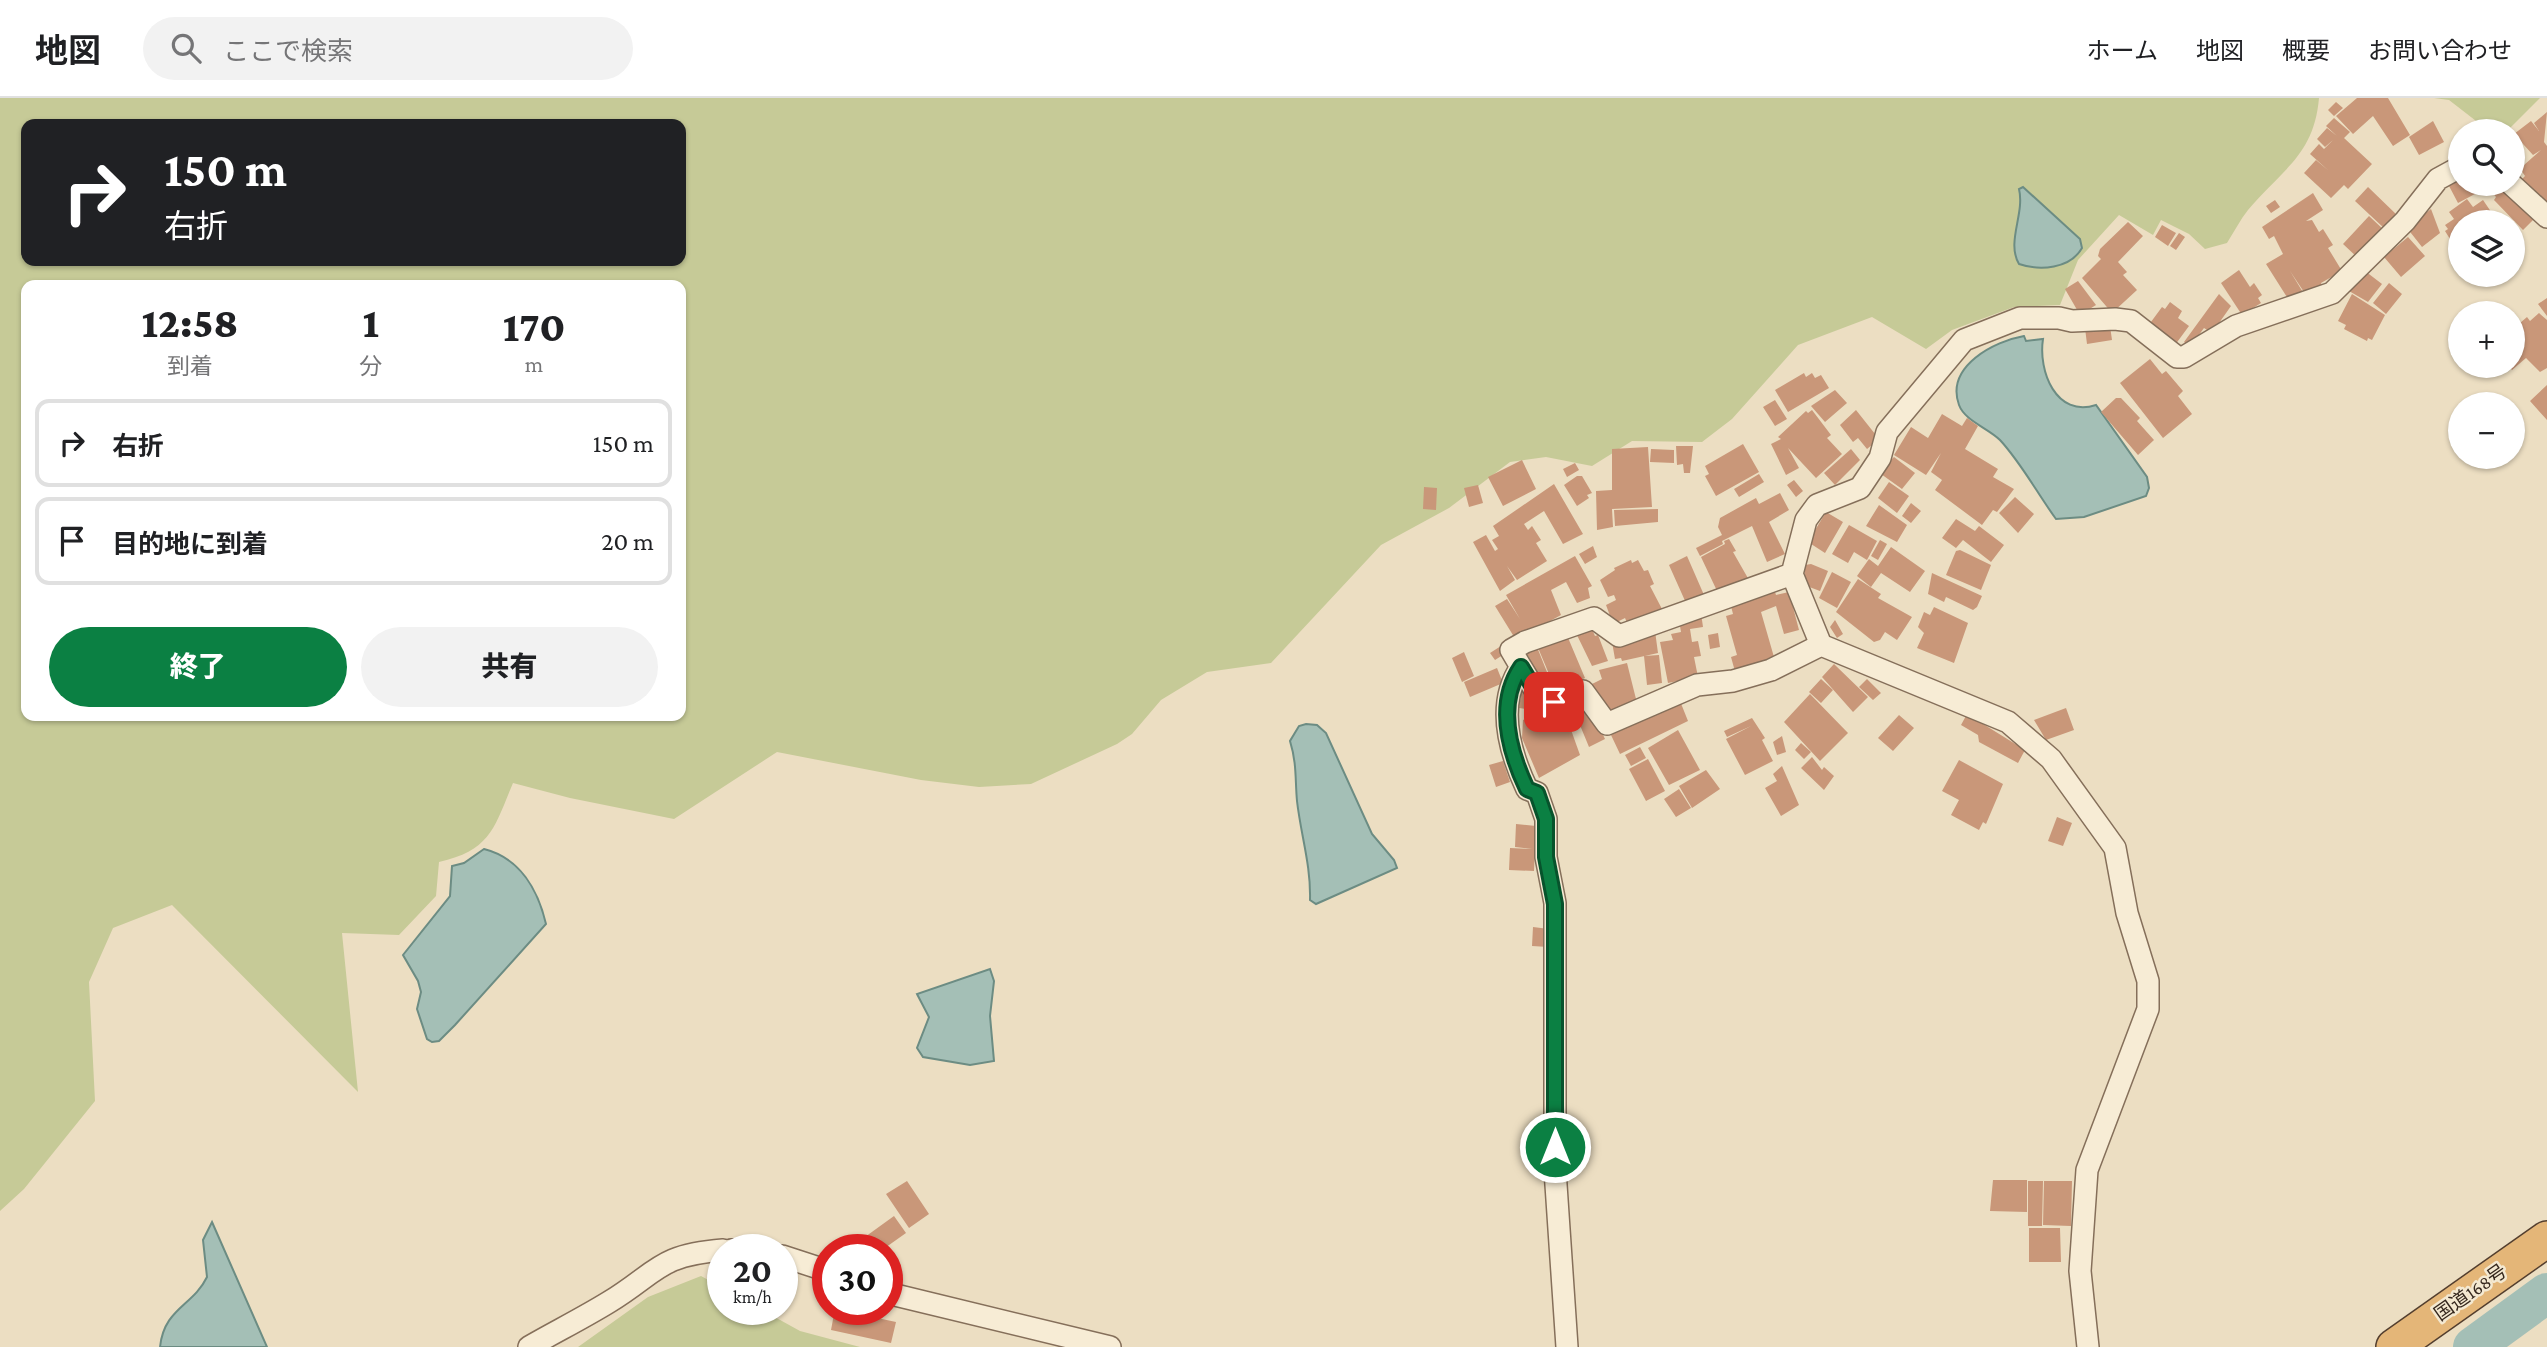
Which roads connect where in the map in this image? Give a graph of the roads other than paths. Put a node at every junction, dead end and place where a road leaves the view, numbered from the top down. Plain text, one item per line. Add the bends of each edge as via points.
1 (2448, 173) edge
2 (2524, 196) edge
3 (2547, 217) edge
4 (1792, 574) junction
5 (1821, 645) junction
6 (1521, 667) junction
7 (2547, 1239) edge
8 (707, 1252) edge
9 (903, 1297) edge
10 (528, 1347) edge
11 (1110, 1347) edge
12 (1567, 1347) edge
13 (2088, 1347) edge
14 (2395, 1347) edge

1 - 4 street via 2438,178 2405,221 2332,293 2236,326 2184,357 2177,357 2131,321 2115,319 2020,318 1964,340 1888,432 1880,458 1860,488 1817,505 1806,520
2 - 3 street
4 - 5 street
4 - 6 street via 1619,636 1594,618 1511,650
5 - 6 street via 1771,670 1697,685 1607,724 1583,691 1554,702 1538,695
5 - 13 street via 2008,722 2052,759 2115,848 2150,996 2087,1170 2081,1271
6 - 12 street via 1509,684 1509,740 1515,764 1527,789 1537,793 1546,819 1546,857 1555,904 1555,1170
7 - 14 highway, 国道168号
8 - 10 street via 677,1256
9 - 11 street

